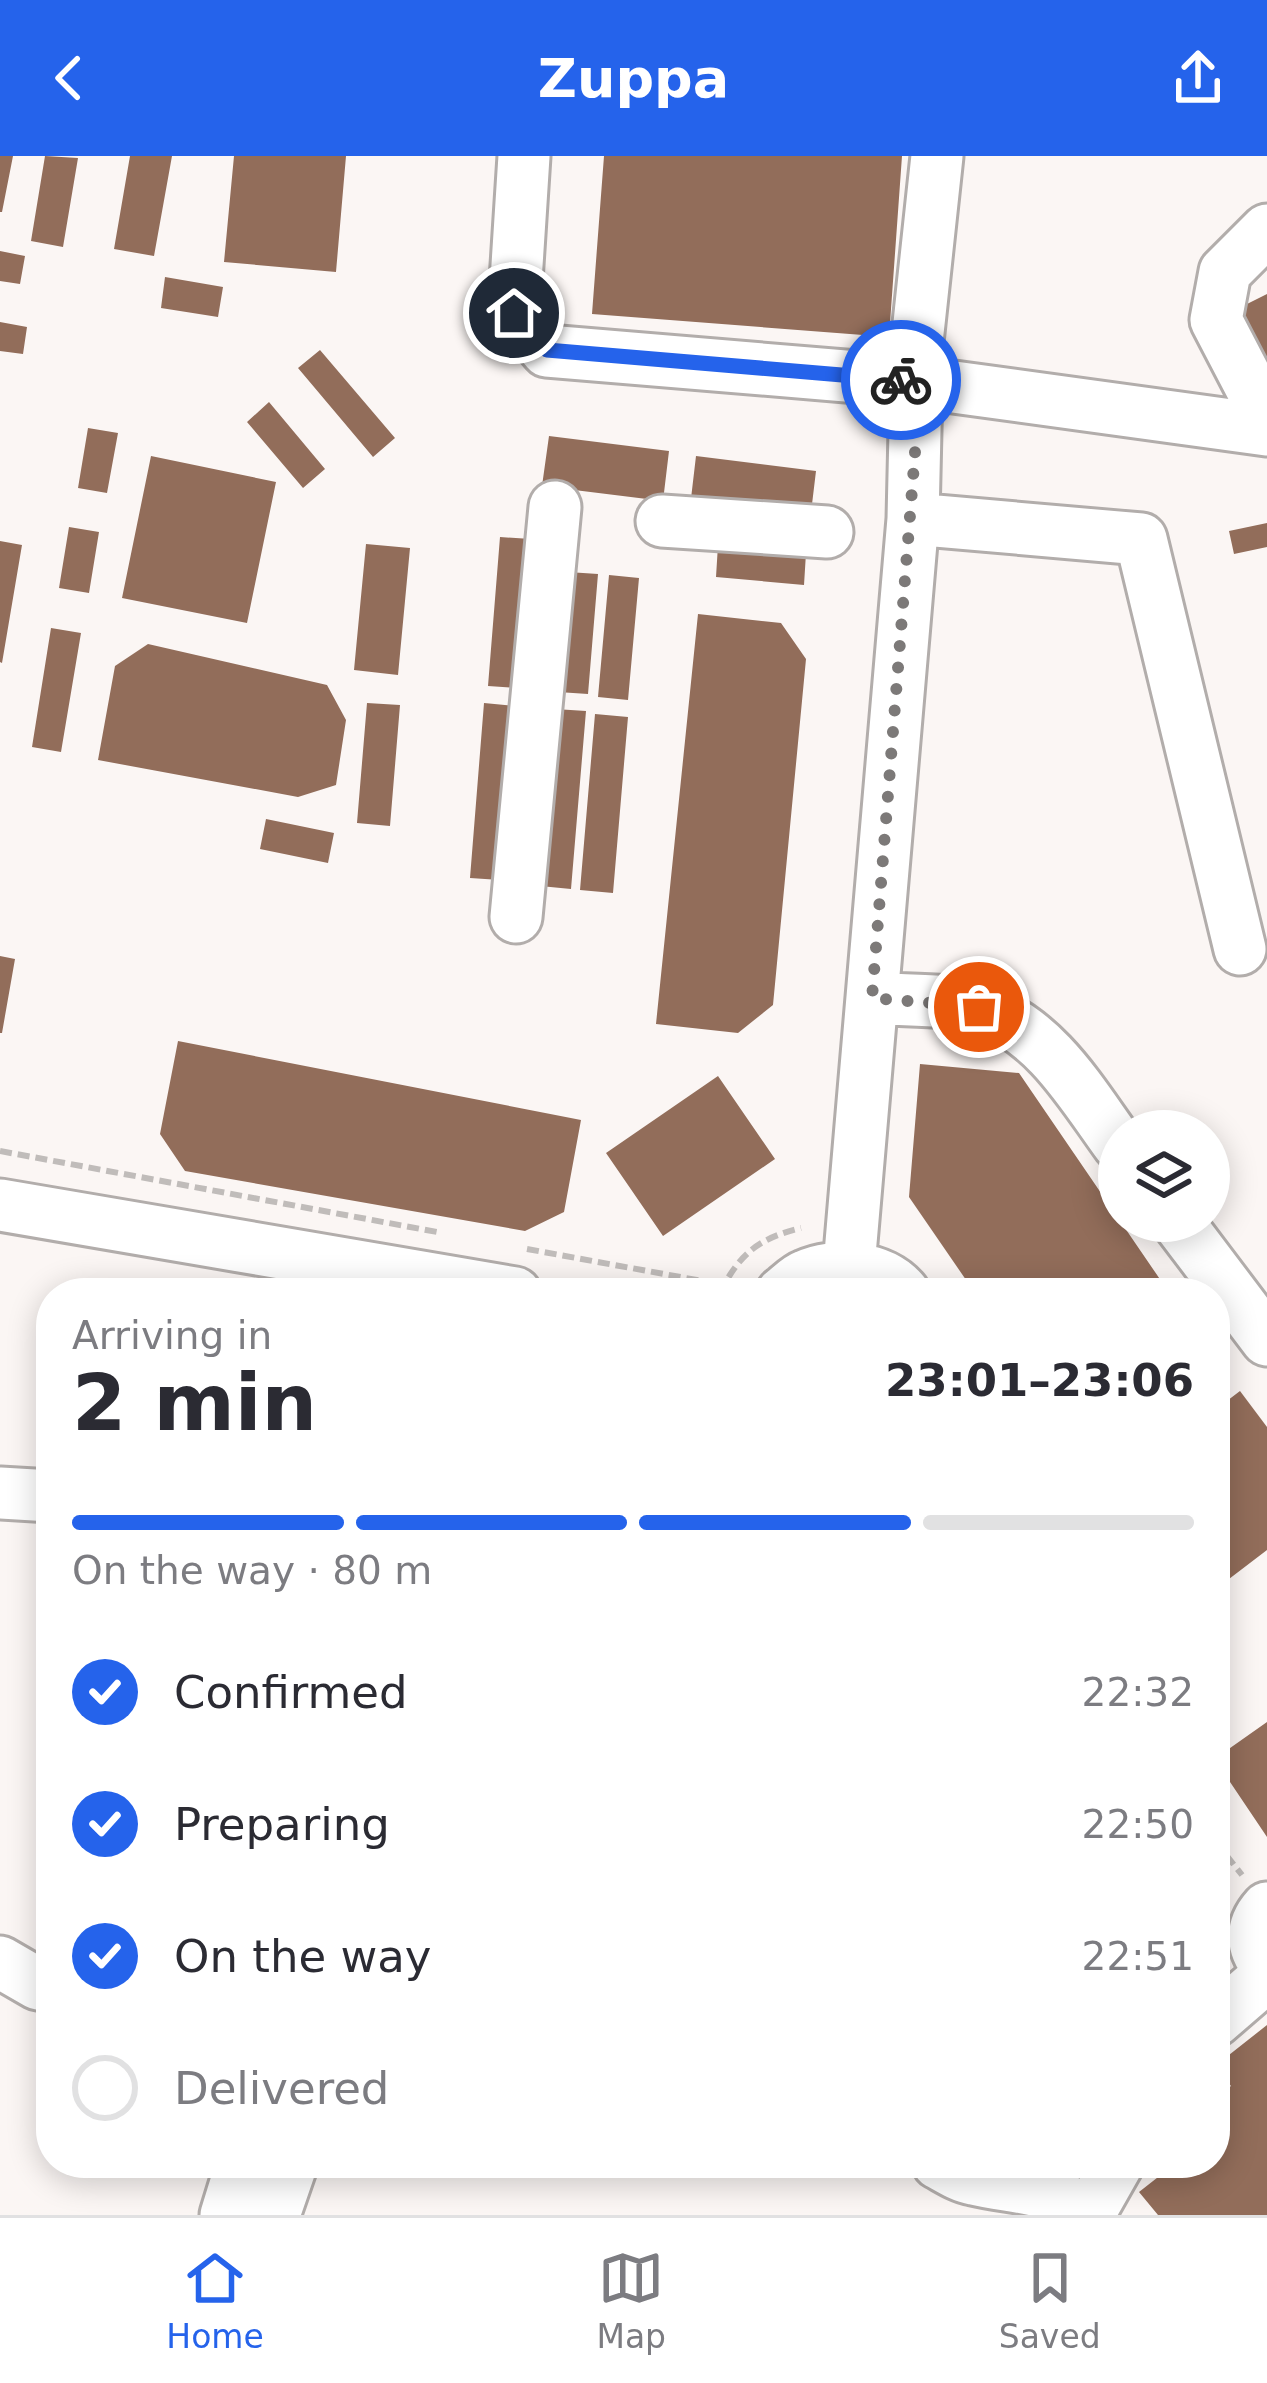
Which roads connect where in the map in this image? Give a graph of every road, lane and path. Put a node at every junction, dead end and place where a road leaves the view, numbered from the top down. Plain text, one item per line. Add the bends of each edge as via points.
1 (524, 156) edge
2 (937, 156) edge
3 (1267, 230) edge
4 (917, 382) junction
5 (1267, 418) edge
6 (1267, 430) edge
7 (555, 507) dead end
8 (913, 519) junction
9 (662, 521) dead end
10 (827, 532) dead end
11 (516, 917) dead end
12 (1240, 949) dead end
13 (872, 998) junction
14 (1098, 1116) edge
15 (0, 1151) edge
16 (0, 1205) edge
17 (445, 1234) dead end
18 (1192, 1242) edge
19 (849, 1266) junction
20 (515, 1270) edge
21 (626, 1278) edge
22 (802, 1278) edge
23 (882, 1278) edge
24 (1216, 1278) edge
25 (1230, 1298) edge
26 (1249, 1325) edge
27 (0, 1493) edge
28 (36, 1495) edge
29 (1267, 1908) edge
30 (0, 1962) edge
31 (1267, 1966) edge
32 (1267, 1976) edge
33 (36, 1983) edge
34 (1230, 2008) edge
35 (237, 2178) edge
36 (287, 2178) edge
37 (967, 2178) edge
38 (1110, 2178) edge
39 (226, 2215) edge
40 (274, 2215) edge
41 (1089, 2215) edge

1 - 4 street via 514,313 547,350
2 - 4 street
3 - 5 street via 1225,272 1216,320
4 - 6 street
4 - 8 street
7 - 11 street
8 - 12 street via 1141,539
8 - 13 street
9 - 10 street
13 - 14 street via 979,1007 1010,1022 1046,1048
13 - 19 street
15 - 17 path
16 - 20 street
18 - 24 street
19 - 22 street
19 - 23 street
20 - 21 path
25 - 26 street
27 - 28 street
29 - 31 street via 1254,1941
30 - 33 street
32 - 34 street
35 - 39 street
36 - 40 street
37 - 41 street via 1072,2200
38 - 41 street

